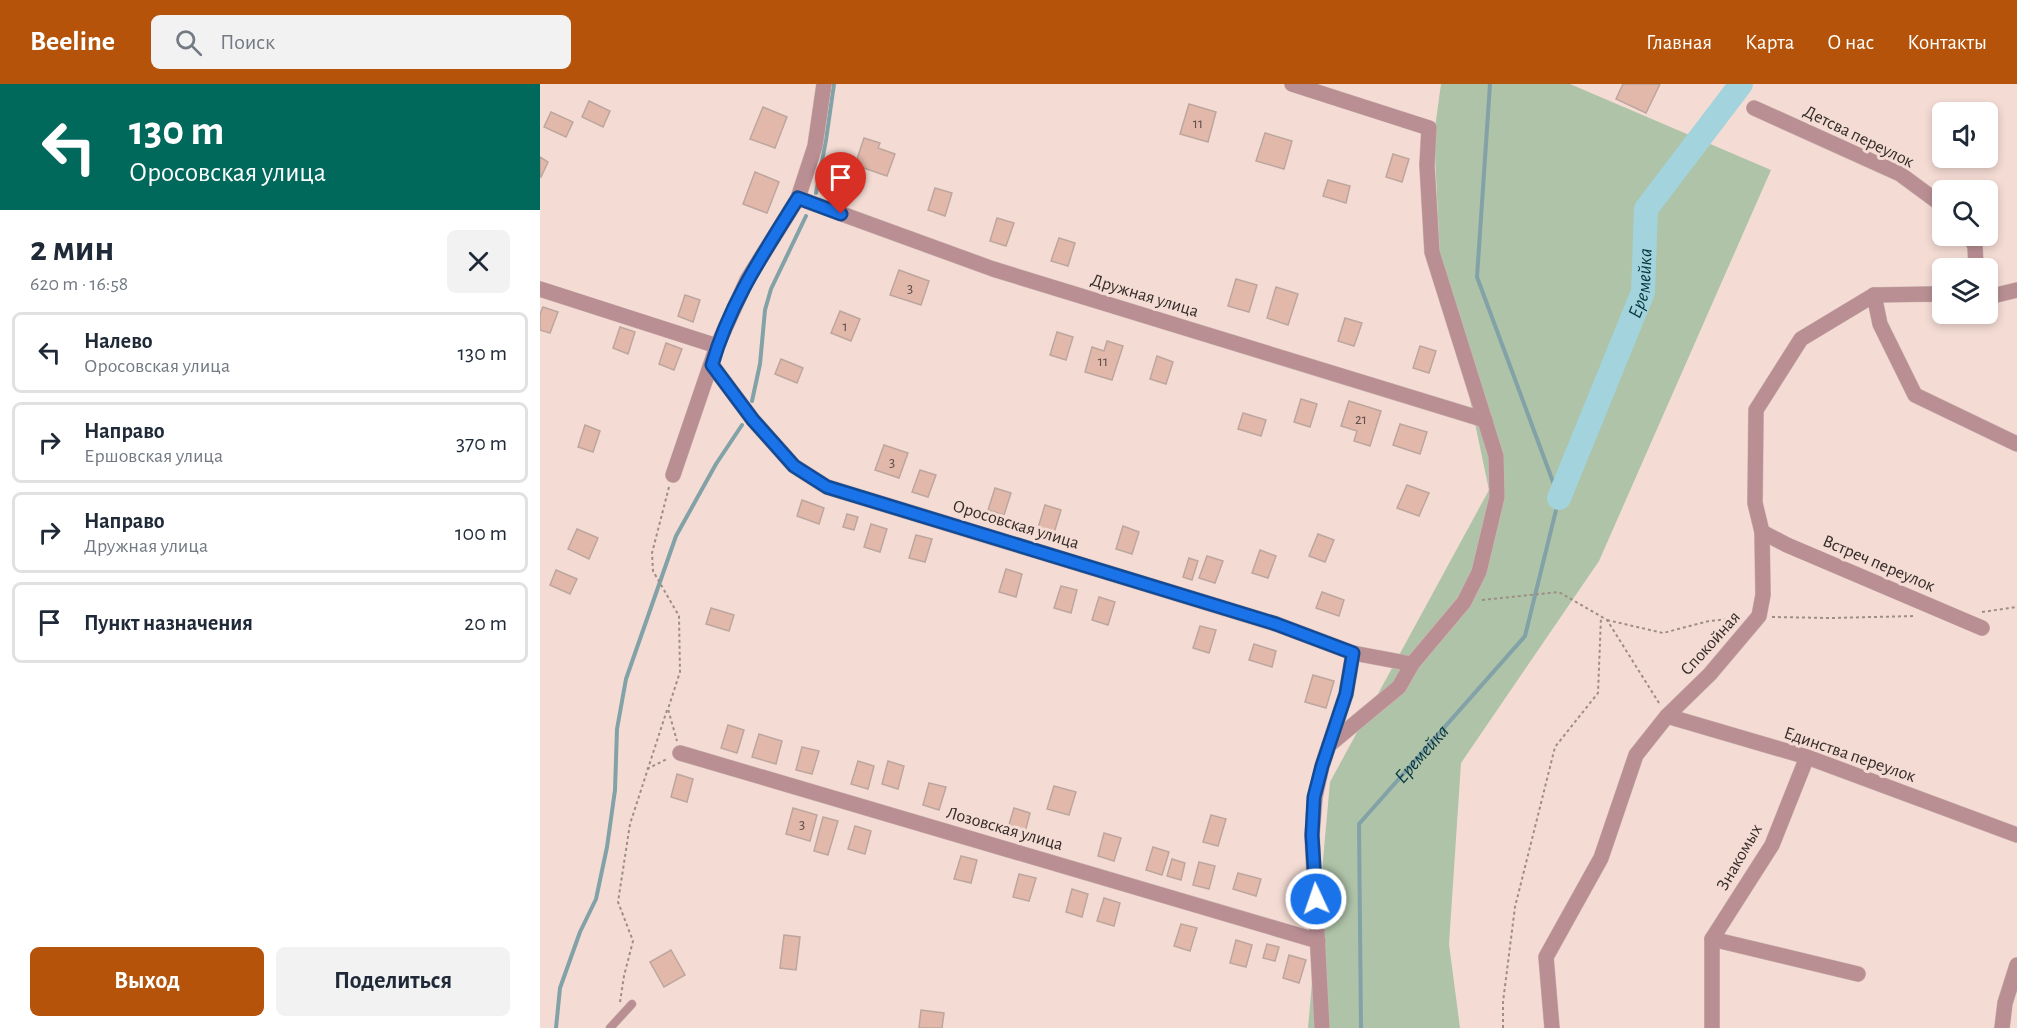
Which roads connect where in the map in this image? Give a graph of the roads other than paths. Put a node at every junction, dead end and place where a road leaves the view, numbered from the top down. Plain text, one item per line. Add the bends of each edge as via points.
1 (824, 84) edge
2 (1292, 84) edge
3 (1754, 108) dead end
4 (798, 198) junction
5 (1932, 198) edge
6 (540, 289) edge
7 (2017, 290) edge
8 (1932, 294) edge
9 (1874, 295) junction
10 (1998, 295) edge
11 (717, 346) junction
12 (712, 365) junction
13 (1485, 420) junction
14 (2017, 444) edge
15 (673, 475) road end
16 (1762, 532) junction
17 (1982, 628) dead end
18 (1353, 653) junction
19 (1412, 664) junction
20 (1667, 716) junction
21 (1329, 745) junction
22 (680, 753) road end
23 (1807, 757) junction
24 (2017, 835) edge
25 (1712, 939) junction
26 (1318, 941) junction
27 (2017, 965) edge
28 (1858, 974) dead end
29 (632, 1004) dead end
30 (610, 1028) edge
31 (1322, 1028) edge
32 (1552, 1028) edge
33 (1712, 1028) edge
34 (2002, 1028) edge

1 - 4 street via 815,146
2 - 13 street via 1429,128 1432,252
3 - 5 street, Детсва переулок via 1900,174
4 - 11 street via 747,280
4 - 13 street, Дружная улица via 993,269
6 - 11 street
7 - 10 street
8 - 9 street
9 - 14 street via 1880,324 1915,395
9 - 16 street, Спокойная via 1801,339 1756,410 1755,503
11 - 12 street
12 - 15 street
12 - 18 street, Оросовская улица via 794,466 827,487 1276,624
13 - 19 street via 1496,456 1497,497 1479,572 1464,602
16 - 17 street, Встреч переулок
16 - 20 street, Спокойная via 1760,616
18 - 19 street, Оросовская улица
18 - 21 street via 1346,694
19 - 21 street via 1399,687
20 - 23 street, Единства переулок
20 - 32 street, Спокойная via 1635,755 1601,858 1546,957
21 - 26 street via 1314,797 1312,835
22 - 26 street, Лозовская улица
23 - 24 street, Единства переулок
23 - 25 street, Знакомых via 1772,845
25 - 28 street
25 - 33 street
26 - 31 street
27 - 34 street
29 - 30 lane

